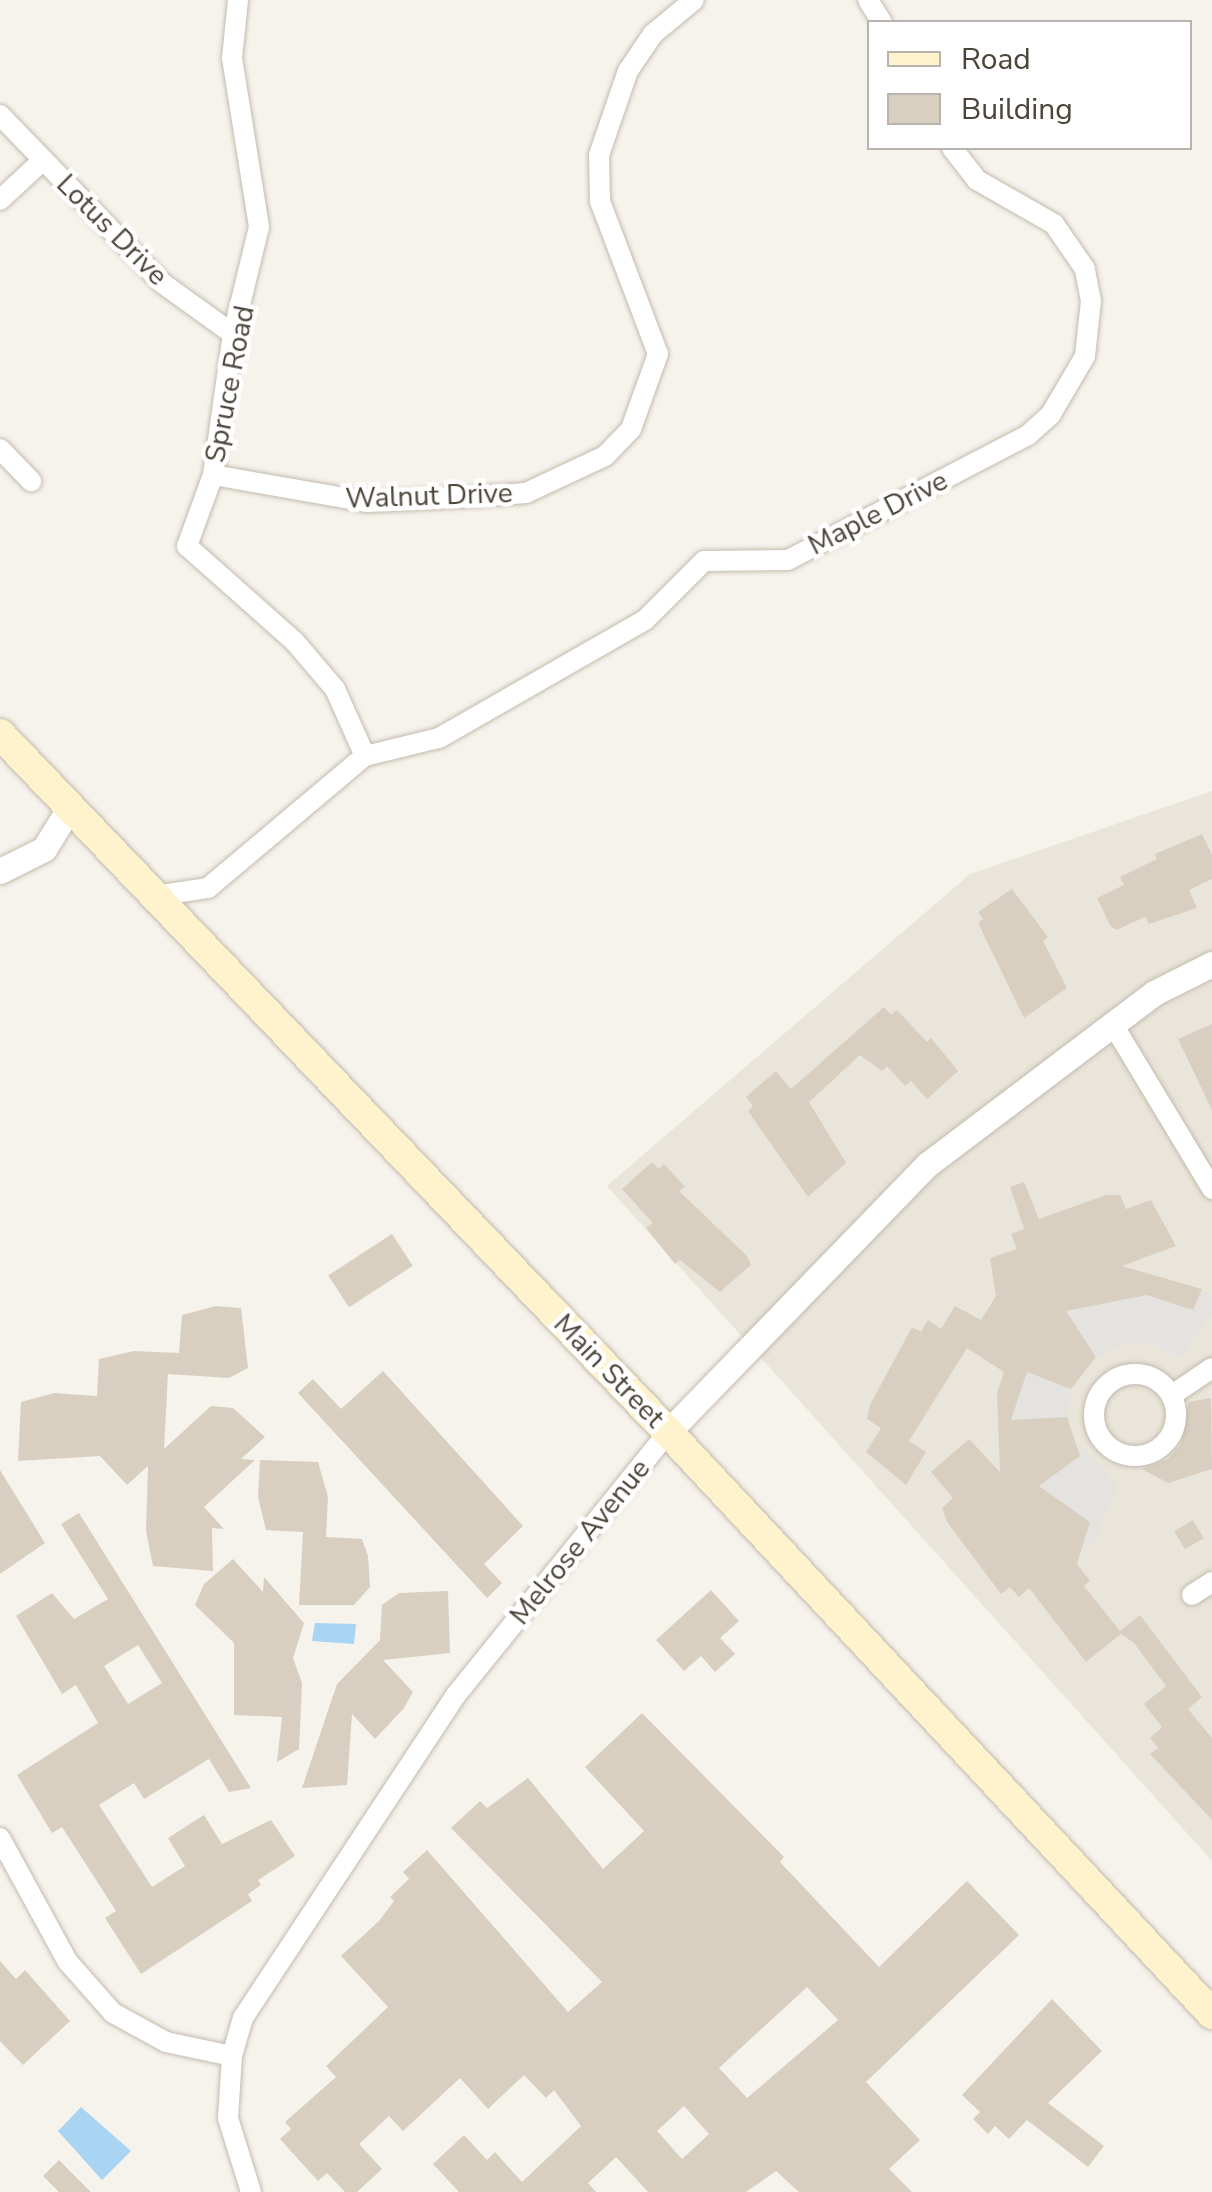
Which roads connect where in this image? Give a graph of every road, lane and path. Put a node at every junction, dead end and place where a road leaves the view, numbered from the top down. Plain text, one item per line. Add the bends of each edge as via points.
1 (238, 0) edge
2 (694, 0) edge
3 (0, 115) edge
4 (954, 150) edge
5 (43, 160) junction
6 (0, 200) edge
7 (232, 334) junction
8 (0, 449) edge
9 (212, 476) junction
10 (32, 481) dead end
11 (0, 734) edge
12 (365, 756) junction
13 (70, 807) junction
14 (0, 871) edge
15 (155, 896) junction
16 (1212, 964) edge
17 (1112, 1023) junction
18 (1212, 1190) edge
19 (1212, 1368) edge
20 (1172, 1396) junction
21 (668, 1432) junction
22 (1212, 1582) edge
23 (1192, 1595) dead end
24 (0, 1838) edge
25 (1212, 2014) edge
26 (232, 2056) junction
27 (251, 2192) edge

1 - 7 street, Spruce Road via 232,58 259,226
2 - 9 street, Walnut Drive via 653,34 628,71 600,156 600,201 658,354 631,429 606,456 526,493 454,498 317,498
3 - 5 street, Lotus Drive
4 - 12 street, Maple Drive via 978,180 1054,224 1085,270 1091,302 1086,356 1051,414 1028,435 788,560 704,560 628,630 440,738
5 - 6 street
5 - 7 street, Lotus Drive via 162,283
7 - 9 street, Spruce Road
8 - 10 street
9 - 12 street, Spruce Road via 187,546 295,642 335,689
11 - 13 main road, Main Street
12 - 15 street, Maple Drive via 208,888
13 - 14 street via 44,849
13 - 15 main road, Main Street
15 - 21 main road, Main Street
16 - 17 street, Melrose Avenue
17 - 18 street
17 - 21 street, Melrose Avenue via 928,1164
19 - 20 street
20 - 20 street via 1146,1375 1110,1382 1094,1416 1102,1440 1136,1457 1162,1448 1176,1423
21 - 25 main road, Main Street
21 - 26 street, Melrose Avenue via 456,1696 265,1980 243,2018
22 - 23 street
24 - 26 street via 68,1962 113,2013 166,2042
26 - 27 street, Melrose Avenue via 228,2118

